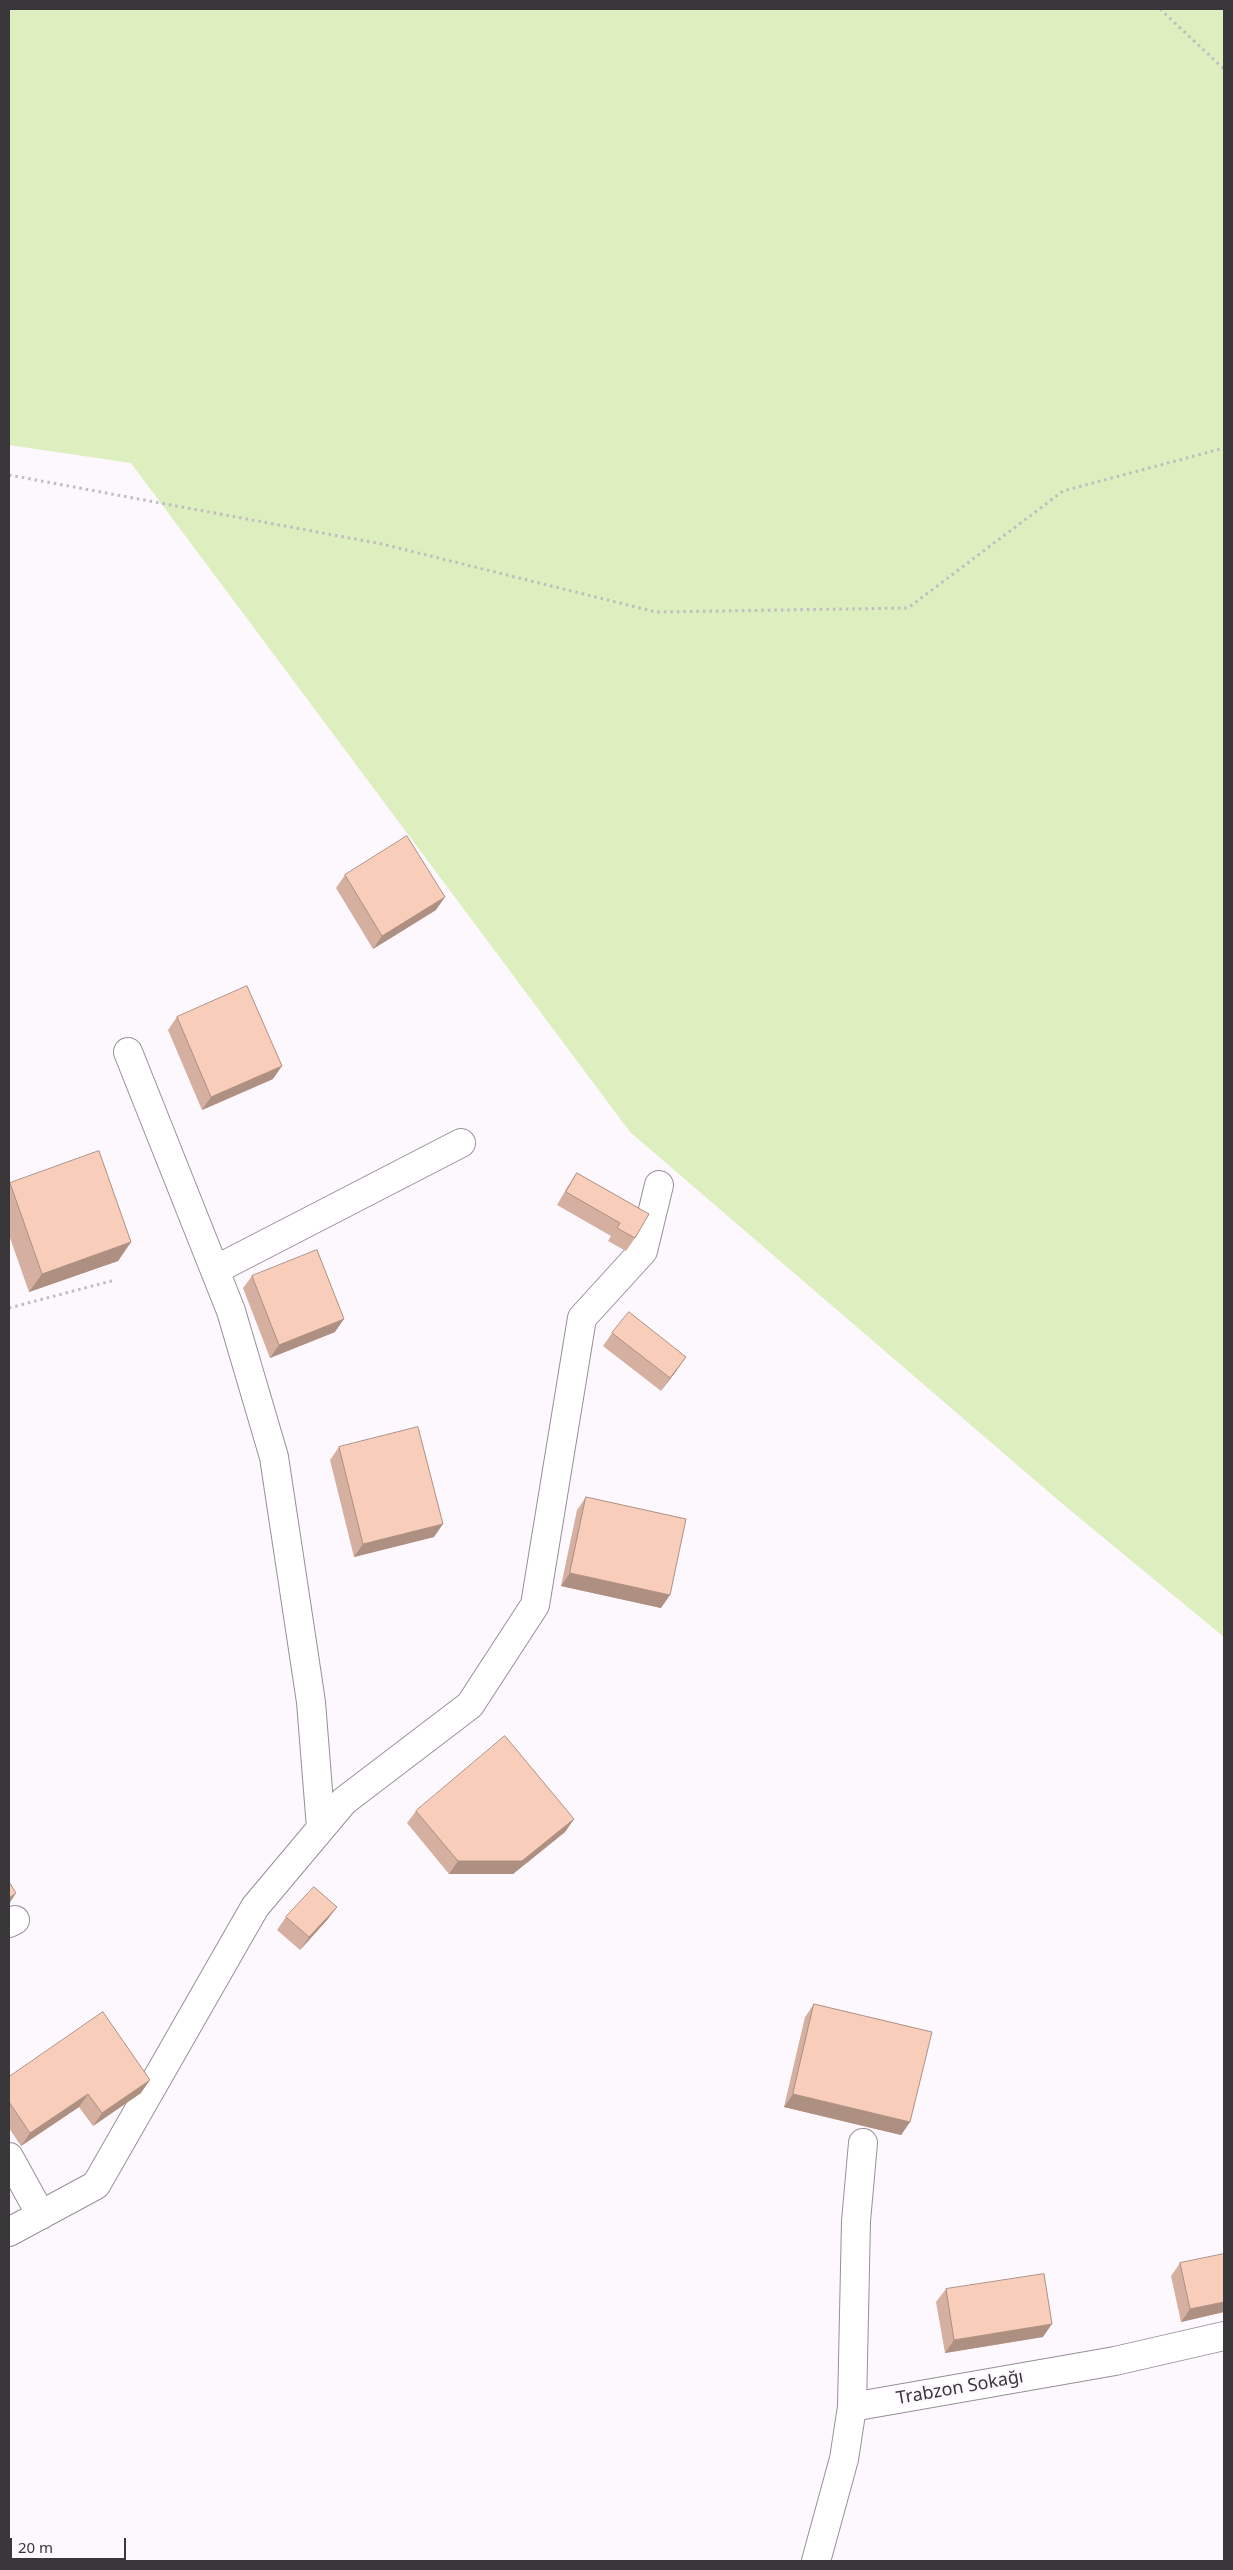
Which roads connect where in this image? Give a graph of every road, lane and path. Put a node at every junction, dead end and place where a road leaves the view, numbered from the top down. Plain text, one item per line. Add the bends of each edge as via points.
1 (1160, 9) edge
2 (1224, 69) edge
3 (1224, 448) edge
4 (9, 475) edge
5 (128, 1052) dead end
6 (461, 1143) dead end
7 (659, 1185) dead end
8 (215, 1270) junction
9 (115, 1280) dead end
10 (9, 1308) edge
11 (321, 1828) junction
12 (863, 2143) dead end
13 (9, 2157) edge
14 (41, 2215) junction
15 (9, 2232) edge
16 (1224, 2336) edge
17 (852, 2407) junction
18 (816, 2561) edge

1 - 2 path
3 - 4 path via 1062,491 908,608 656,612 382,544
5 - 8 street
6 - 8 street
7 - 11 street via 643,1251 582,1318 535,1605 470,1705 344,1801
8 - 11 street via 231,1311 274,1457 311,1702
9 - 10 path
11 - 14 street via 255,1907 96,2185
12 - 17 street via 856,2221
13 - 14 street
14 - 15 street
16 - 17 street, Trabzon Sokağı via 1115,2361
17 - 18 street via 844,2459

